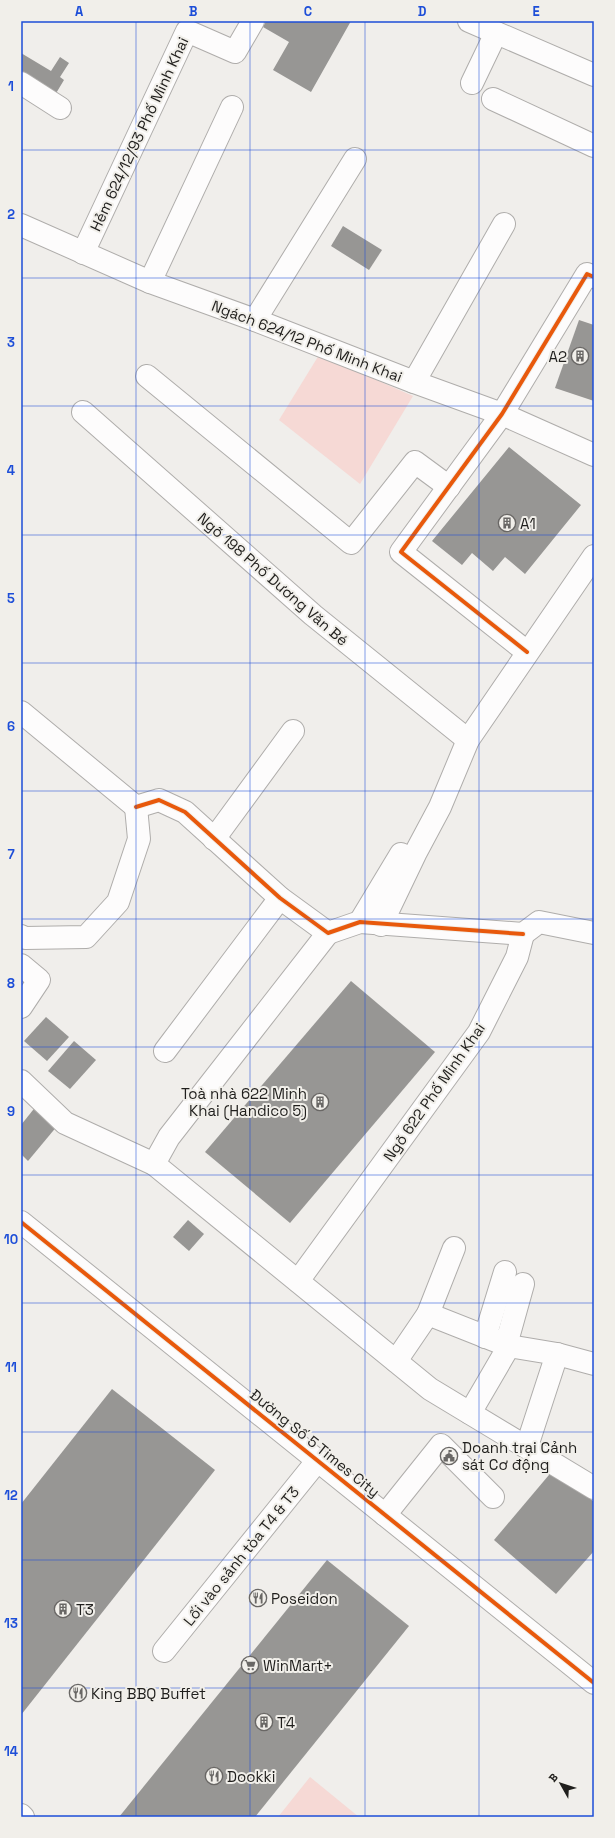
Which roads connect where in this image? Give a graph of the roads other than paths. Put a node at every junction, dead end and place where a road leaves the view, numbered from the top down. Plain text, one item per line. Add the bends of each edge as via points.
1 (254, 21) edge
2 (469, 21) edge
3 (496, 33) junction
4 (594, 75) edge
5 (21, 83) edge
6 (472, 83) dead end
7 (493, 99) dead end
8 (232, 107) dead end
9 (60, 108) dead end
10 (594, 146) edge
11 (355, 158) dead end
12 (504, 224) dead end
13 (21, 225) edge
14 (83, 253) junction
15 (594, 277) edge
16 (150, 282) junction
17 (256, 320) junction
18 (147, 376) dead end
19 (414, 382) junction
20 (84, 412) dead end
21 (502, 414) junction
22 (594, 455) edge
23 (449, 487) junction
24 (594, 556) edge
25 (527, 652) junction
26 (21, 712) edge
27 (293, 731) dead end
28 (468, 740) junction
29 (136, 807) junction
30 (412, 836) dead end
31 (214, 839) junction
32 (280, 898) junction
33 (371, 923) junction
34 (328, 933) junction
35 (594, 933) edge
36 (523, 934) junction
37 (21, 936) edge
38 (21, 965) edge
39 (21, 1007) edge
40 (165, 1051) dead end
41 (21, 1081) edge
42 (154, 1164) junction
43 (21, 1222) edge
44 (454, 1248) dead end
45 (505, 1272) dead end
46 (298, 1281) junction
47 (523, 1284) dead end
48 (428, 1314) junction
49 (485, 1337) junction
50 (507, 1346) junction
51 (557, 1354) junction
52 (396, 1361) junction
53 (594, 1364) edge
54 (470, 1413) junction
55 (527, 1446) junction
56 (318, 1460) junction
57 (594, 1488) edge
58 (493, 1497) dead end
59 (385, 1515) junction
60 (164, 1651) dead end
61 (594, 1683) edge
62 (21, 1815) edge
63 (23, 1817) edge

1 - 14 street, Hẻm 624/12/93 Phố Minh Khai via 235,52 187,31
2 - 3 street
3 - 4 street
3 - 6 street
5 - 9 street
7 - 10 street
8 - 16 street
11 - 17 street
12 - 19 street
13 - 14 street, Ngách 624/12 Phố Minh Khai
14 - 16 street, Ngách 624/12 Phố Minh Khai
15 - 21 street via 587,274
16 - 17 street, Ngách 624/12 Phố Minh Khai
17 - 19 street, Ngách 624/12 Phố Minh Khai
18 - 23 street via 351,543 415,462
19 - 21 street, Ngách 624/12 Phố Minh Khai
20 - 28 street, Ngõ 198 Phố Dương Văn Bé via 313,615
21 - 22 street, Ngách 624/12 Phố Minh Khai
21 - 23 street
23 - 25 street via 401,552
24 - 25 street
25 - 28 street
26 - 29 street
27 - 31 street
28 - 33 street via 440,807 416,852
29 - 31 street via 159,800 184,812
29 - 37 street via 139,839 118,902 86,937
30 - 33 street
31 - 32 street
32 - 34 street
32 - 40 street
33 - 34 street
33 - 36 street
34 - 42 street via 169,1136
35 - 36 street via 539,922
36 - 46 street, Ngõ 622 Phố Minh Khai via 517,957 479,1032
38 - 39 street via 40,980
41 - 42 street via 65,1123
42 - 46 street
43 - 56 street, Đường Số 5 Times City
44 - 48 street
45 - 49 street
46 - 52 street
47 - 50 street
48 - 49 street
48 - 52 street
49 - 50 street
50 - 51 street
50 - 54 street
51 - 53 street
51 - 55 street
52 - 54 street via 430,1389
54 - 55 street
55 - 57 street
56 - 59 street, Đường Số 5 Times City
56 - 60 street, Lối vào sảnh tòa T4 & T3
58 - 59 street via 441,1445
59 - 61 street, Đường Số 5 Times City
62 - 63 street

